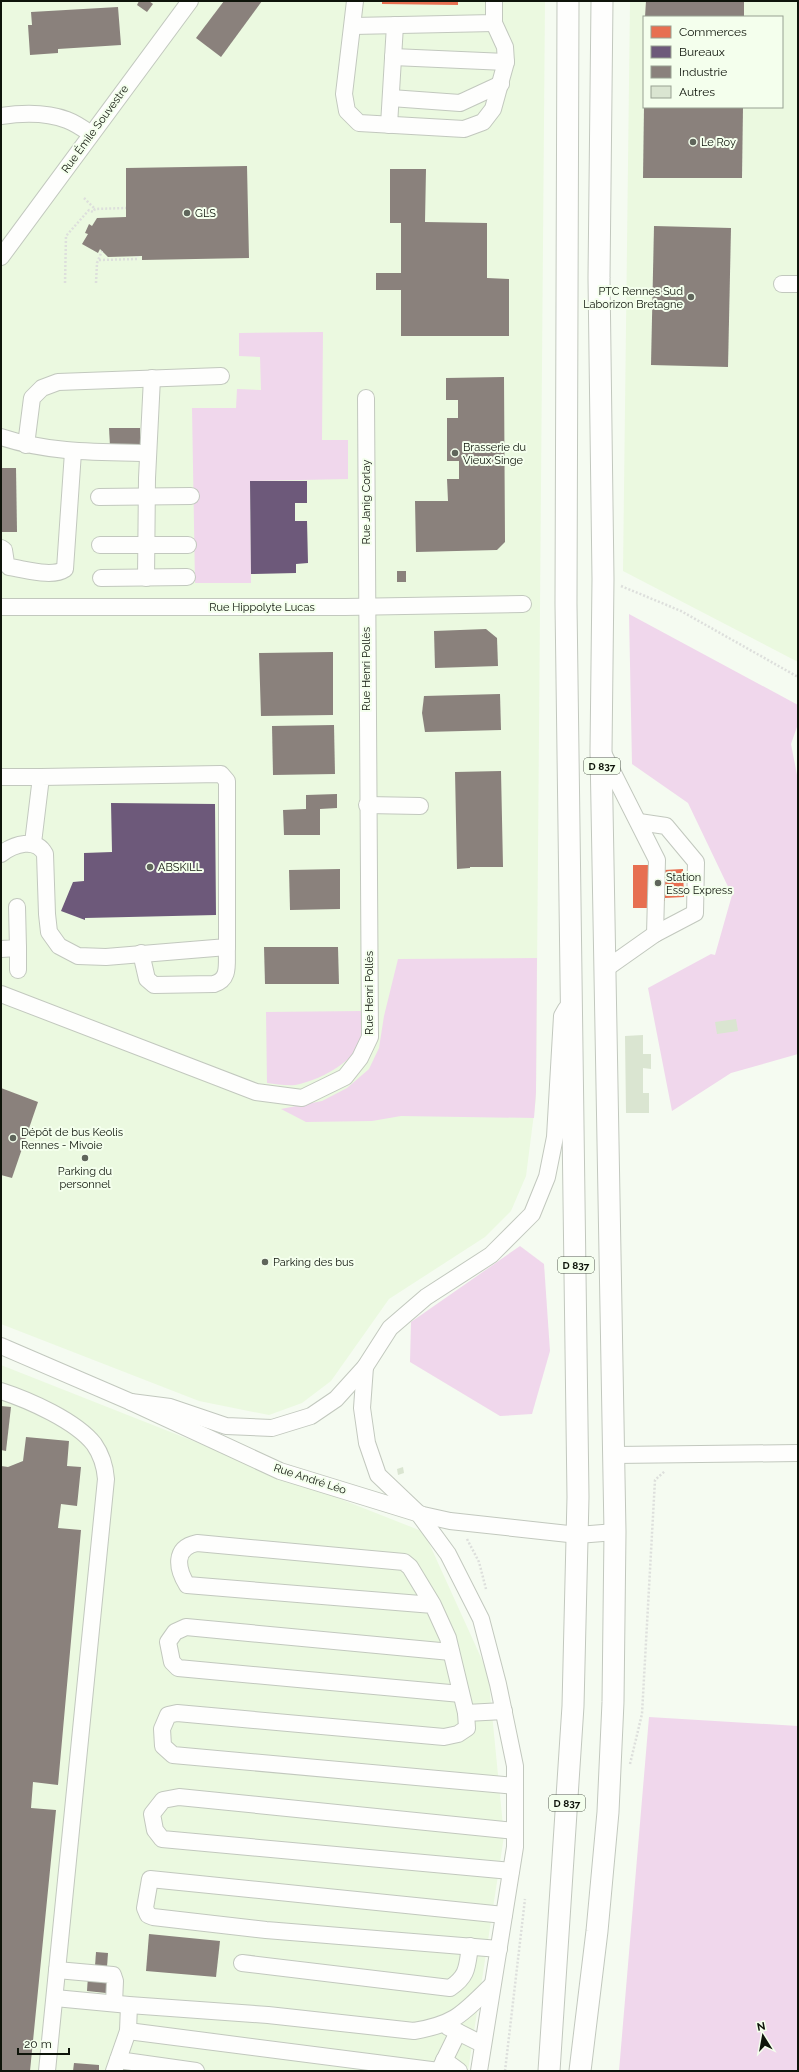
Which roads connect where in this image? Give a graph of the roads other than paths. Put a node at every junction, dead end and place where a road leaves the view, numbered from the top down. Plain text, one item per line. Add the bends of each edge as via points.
1 (190, 1) edge
2 (354, 1) edge
3 (494, 1) edge
4 (568, 1) edge
5 (602, 1) edge
6 (494, 23) junction
7 (395, 25) junction
8 (353, 26) junction
9 (393, 57) junction
10 (506, 62) junction
11 (501, 84) junction
12 (391, 98) junction
13 (1, 116) edge
14 (389, 125) junction
15 (92, 134) junction
16 (1, 257) edge
17 (782, 284) dead end
18 (798, 284) edge
19 (221, 376) dead end
20 (152, 378) junction
21 (366, 398) dead end
22 (1, 437) edge
23 (26, 445) junction
24 (73, 452) junction
25 (148, 453) junction
26 (147, 496) junction
27 (191, 496) dead end
28 (99, 497) dead end
29 (100, 545) dead end
30 (146, 545) junction
31 (188, 545) dead end
32 (1, 548) edge
33 (187, 577) dead end
34 (101, 578) dead end
35 (146, 578) junction
36 (523, 604) dead end
37 (367, 606) junction
38 (1, 607) edge
39 (602, 751) junction
40 (1, 777) edge
41 (41, 777) junction
42 (367, 805) junction
43 (420, 806) dead end
44 (639, 822) junction
45 (33, 843) junction
46 (1, 854) edge
47 (18, 907) dead end
48 (655, 934) junction
49 (227, 947) junction
50 (18, 948) junction
51 (1, 949) edge
52 (141, 953) junction
53 (18, 970) dead end
54 (604, 970) junction
55 (1, 994) edge
56 (573, 995) junction
57 (1, 1346) edge
58 (365, 1367) junction
59 (1, 1391) edge
60 (131, 1402) junction
61 (798, 1453) edge
62 (615, 1455) junction
63 (418, 1513) junction
64 (615, 1532) junction
65 (578, 1535) junction
66 (433, 1605) junction
67 (451, 1652) junction
68 (461, 1694) junction
69 (504, 1711) junction
70 (466, 1713) junction
71 (515, 1786) junction
72 (515, 1831) junction
73 (511, 1871) junction
74 (504, 1915) junction
75 (470, 1946) junction
76 (498, 1949) junction
77 (242, 1963) dead end
78 (57, 1970) junction
79 (492, 1985) junction
80 (55, 1998) junction
81 (122, 2004) junction
82 (451, 2028) junction
83 (128, 2031) junction
84 (482, 2044) junction
85 (116, 2066) edge
86 (441, 2067) edge
87 (47, 2071) edge
88 (196, 2071) edge
89 (459, 2071) edge
90 (479, 2071) edge
91 (549, 2071) edge
92 (580, 2071) edge

1 - 15 street, Rue Émile Souvestre
2 - 8 street
3 - 6 street
4 - 56 main road, D 837 via 566,604
5 - 39 main road, D 837 via 598,278 603,579
6 - 7 street
6 - 10 street via 505,47
7 - 8 street
7 - 9 street
8 - 14 street via 344,94 347,111 359,123
9 - 10 street
9 - 12 street
10 - 11 street
11 - 12 street via 460,103
11 - 14 street via 493,109 483,122 464,129
12 - 14 street
13 - 15 street via 20,113 67,120
15 - 16 street, Rue Émile Souvestre
17 - 18 street
19 - 20 street
20 - 23 street via 58,382 42,388 32,398
20 - 25 street
21 - 37 street, Rue Janig Corlay
22 - 23 street
23 - 24 street
24 - 25 street
24 - 32 street via 65,569 52,573 9,567
25 - 26 street
26 - 27 street
26 - 28 street
26 - 30 street
29 - 30 street
30 - 31 street
30 - 35 street
33 - 35 street
34 - 35 street
36 - 37 street, Rue Hippolyte Lucas
37 - 38 street, Rue Hippolyte Lucas
37 - 42 street, Rue Henri Pollès
39 - 44 street
39 - 54 main road, D 837
40 - 41 street
41 - 45 street
41 - 49 street via 221,774 227,781
42 - 43 street
42 - 55 street, Rue Henri Pollès via 370,1037 360,1058 345,1077 302,1098 256,1092
44 - 48 street via 657,860
44 - 48 street via 666,826 696,862 695,914
45 - 46 street via 9,847
45 - 52 street via 42,847 45,854 49,932 59,946 78,956 106,957
47 - 50 street
48 - 54 street
49 - 52 street
49 - 52 street via 226,977 214,984 154,985 147,979
50 - 51 street
50 - 53 street
54 - 62 main road, D 837
56 - 58 street via 562,1016 555,1137 547,1177 532,1214 491,1255 426,1297 390,1328
56 - 65 main road, D 837
57 - 60 street, Rue André Léo
58 - 60 street via 336,1399 311,1416 272,1428 226,1426 170,1406
58 - 63 street via 362,1408 367,1443 378,1475
59 - 78 street via 65,1421 89,1439 101,1458 106,1479
60 - 63 street, Rue André Léo via 280,1471
61 - 62 street
62 - 64 main road, D 837
63 - 65 street, Rue André Léo via 450,1521
63 - 69 street via 448,1554 481,1619
64 - 65 street, Rue André Léo
64 - 92 main road, D 837 via 613,1702 608,1812
65 - 91 main road, D 837 via 573,1706
66 - 66 street via 187,1585 179,1566 181,1552 187,1545 197,1543 404,1562 410,1567
66 - 67 street via 448,1638
67 - 68 street
67 - 68 street via 186,1627 175,1632 168,1642 172,1662 178,1668
68 - 70 street
69 - 70 street
69 - 71 street via 515,1766
70 - 71 street via 467,1728 458,1734 444,1737 177,1713 168,1715 162,1729 163,1746 173,1755
71 - 72 street
72 - 73 street
72 - 73 street via 179,1797 163,1800 152,1814 155,1830 162,1839
73 - 74 street
74 - 75 street via 150,1879 145,1908 148,1915 153,1918 266,1930
74 - 76 street
75 - 76 street
75 - 77 street via 467,1968 461,1981 450,1988
76 - 79 street
78 - 80 street
78 - 81 street via 113,1975
79 - 82 street
79 - 84 street
80 - 81 street
80 - 87 street
81 - 82 street via 268,2015 414,2031
81 - 83 street
82 - 84 street
82 - 86 street
83 - 85 street
83 - 86 street
84 - 90 street
85 - 88 street
86 - 89 street

